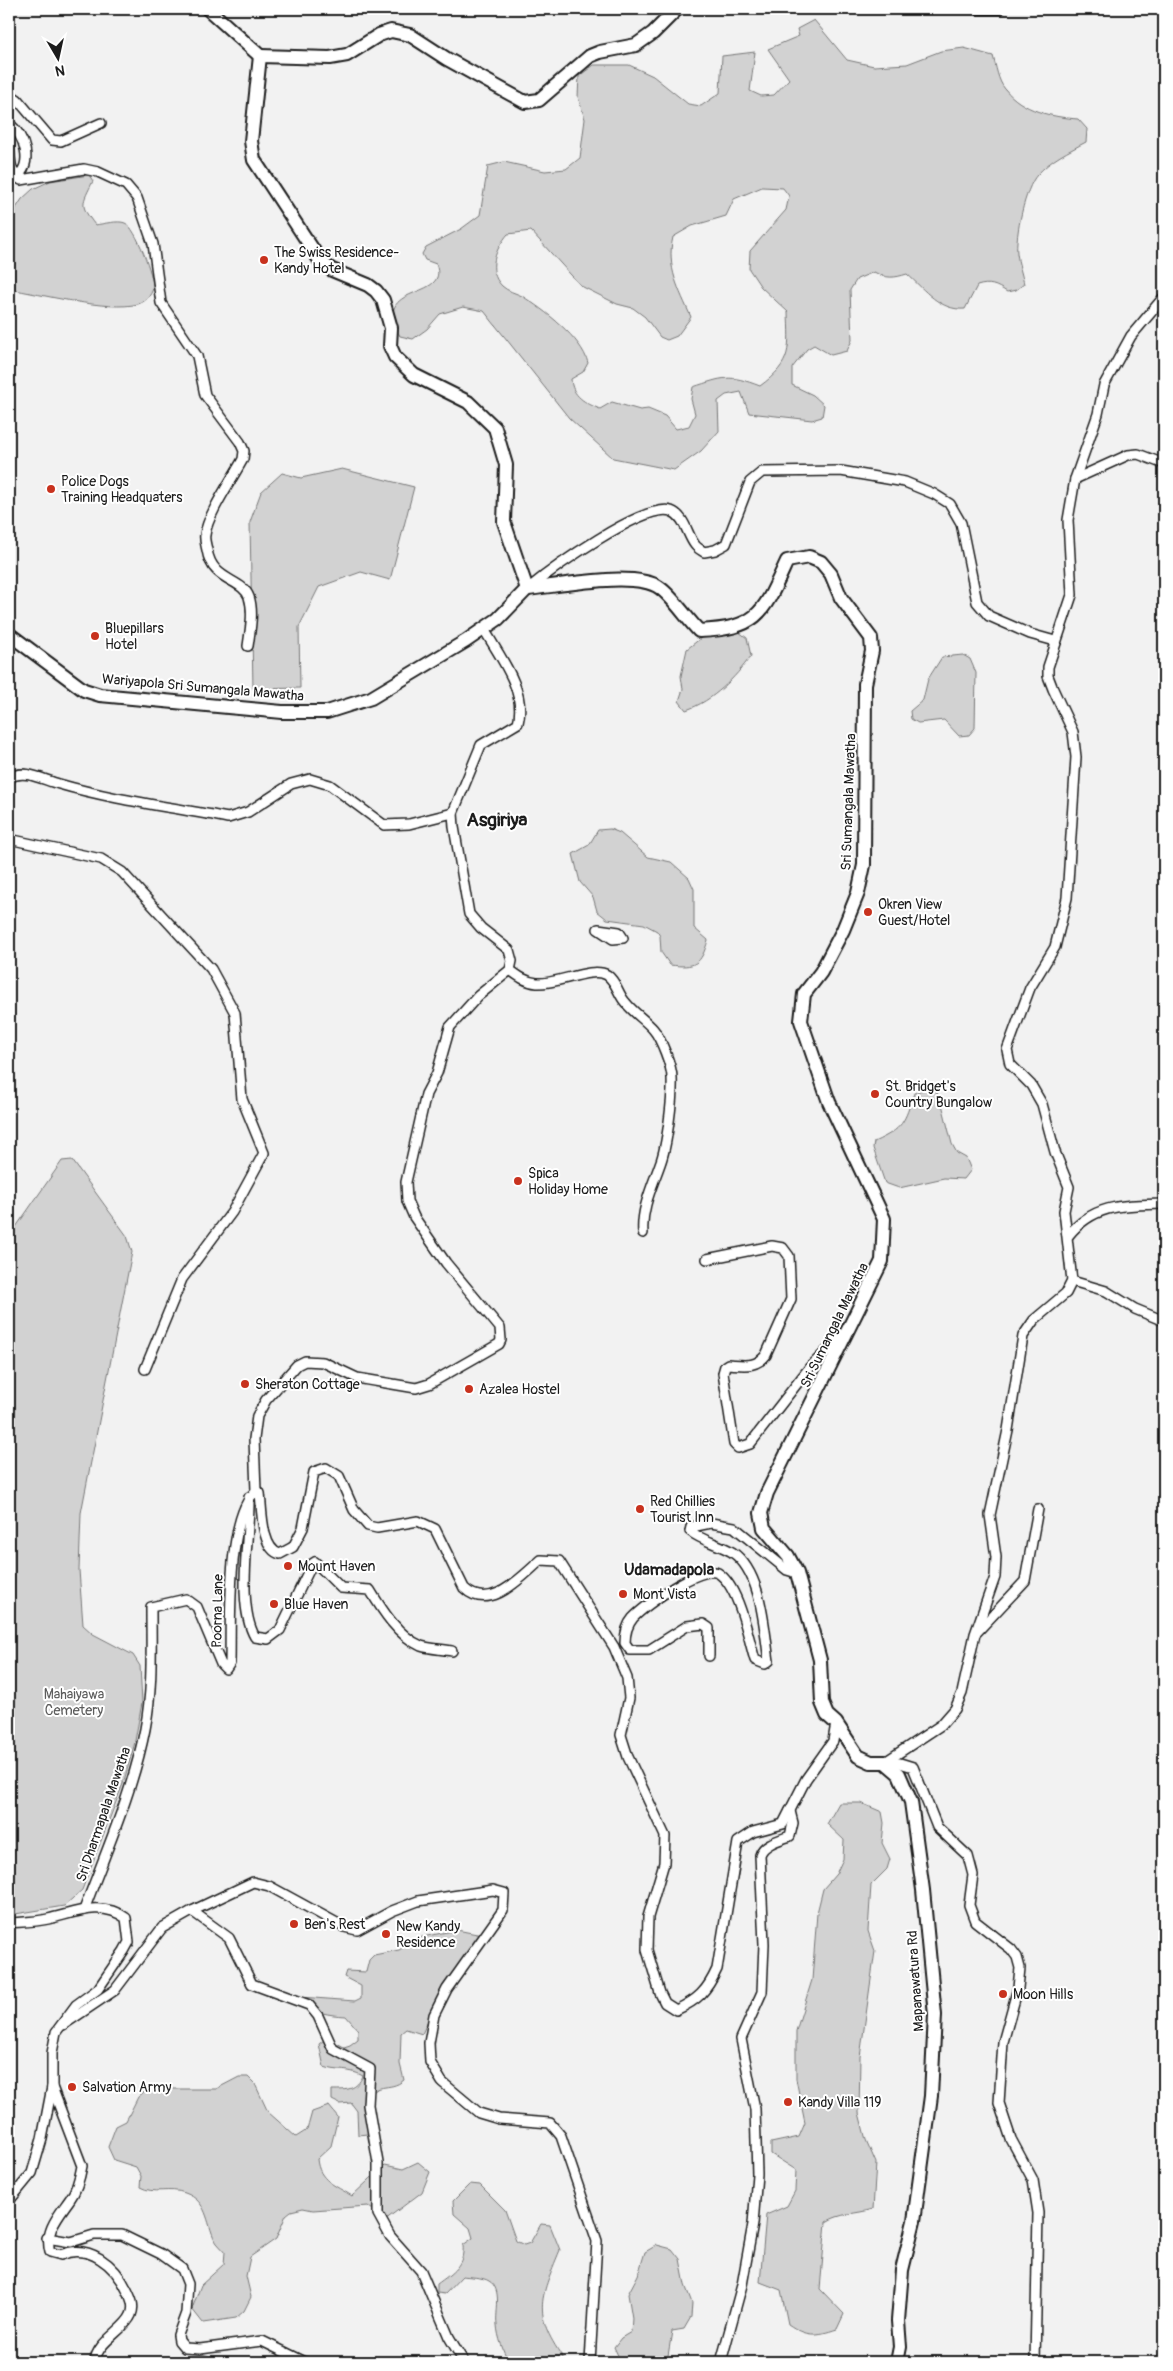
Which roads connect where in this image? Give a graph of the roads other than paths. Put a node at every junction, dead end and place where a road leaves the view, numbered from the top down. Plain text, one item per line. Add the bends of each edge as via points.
1 (208, 9) edge
2 (677, 9) edge
3 (976, 9) edge
4 (999, 9) edge
5 (260, 56) junction
6 (9, 94) edge
7 (101, 123) dead end
8 (9, 124) edge
9 (9, 150) edge
10 (16, 177) junction
11 (1164, 297) edge
12 (1164, 464) edge
13 (1075, 478) junction
14 (527, 589) junction
15 (484, 629) junction
16 (9, 634) edge
17 (1055, 641) junction
18 (248, 646) dead end
19 (9, 778) edge
20 (453, 813) junction
21 (9, 839) edge
22 (510, 970) junction
23 (1164, 1204) edge
24 (643, 1233) dead end
25 (1068, 1236) junction
26 (707, 1259) dead end
27 (1072, 1282) junction
28 (1164, 1321) edge
29 (847, 1332) junction
30 (145, 1369) dead end
31 (253, 1494) junction
32 (1038, 1509) dead end
33 (797, 1572) junction
34 (152, 1607) joint
35 (975, 1634) junction
36 (452, 1651) dead end
37 (709, 1656) dead end
38 (836, 1723) junction
39 (885, 1762) junction
40 (790, 1811) junction
41 (84, 1910) junction
42 (192, 1911) junction
43 (9, 1923) edge
44 (63, 2025) junction
45 (52, 2087) junction
46 (9, 2201) edge
47 (47, 2238) junction
48 (95, 2362) edge
49 (305, 2362) edge
50 (464, 2362) edge
51 (590, 2362) edge
52 (721, 2362) edge
53 (897, 2362) edge
54 (1035, 2362) edge

1 - 5 street
2 - 5 street via 636,45 595,54 532,103 447,59 410,35 391,31 347,55 330,58
3 - 4 street
5 - 14 street via 251,141 254,160 321,262 368,285 383,300 395,358 414,375 468,402 495,428 506,465 504,522
6 - 7 street via 52,140 61,141
8 - 10 street via 14,127 26,155 23,172
9 - 10 street
10 - 18 street via 30,180 84,169 126,185 137,198 153,244 161,303 197,356 205,395 244,451 243,459 204,535 208,557 214,568 249,596 251,626
11 - 13 street via 1131,336 1104,385 1098,414
12 - 13 street via 1138,454 1128,455
13 - 17 street via 1068,520 1072,595
14 - 15 street, Wariyapola Sri Sumangala Mawatha
14 - 17 street via 562,562 635,520 654,513 671,511 680,517 695,545 704,552 715,550 726,544 750,482 756,475 762,472 841,471 905,482 950,504 961,523 978,602 989,616
14 - 29 street, Sri Sumangala Mawatha via 629,578 647,581 662,588 699,631 722,630 750,622 764,607 787,561 809,557 821,562 831,574 841,598 871,638 872,651 865,684 864,865 844,930 821,972 804,994 801,1021 829,1102 884,1219 882,1261
15 - 16 street, Wariyapola Sri Sumangala Mawatha via 371,698 327,712 282,712 100,695 84,690
15 - 20 street via 519,695 521,714 518,723 481,746
17 - 25 street via 1048,676 1073,732 1076,757 1067,898 1055,947 1030,988 1007,1050 1010,1064 1031,1085 1042,1104 1070,1187 1064,1212
19 - 20 street via 24,773 61,785 228,818 248,812 291,784 310,779 330,785 384,825 408,824
20 - 22 street via 469,914 509,950
21 - 30 street via 101,859 122,872 211,969 235,1013 242,1100 264,1153 232,1212 182,1279
22 - 24 street via 536,983 554,983 593,973 606,975 624,1002 654,1030 660,1041 672,1077 670,1101 662,1160 642,1217
22 - 31 street via 478,996 450,1027 426,1094 406,1182 407,1201 414,1218 446,1263 500,1328 501,1340 429,1384 416,1388 357,1378 322,1362 305,1361 297,1365 266,1400 257,1416
23 - 25 street via 1115,1206 1094,1214 1077,1225
25 - 27 street
26 - 29 street via 772,1246 783,1248 789,1256 791,1299 766,1355 754,1365 728,1364 723,1373 734,1444 738,1448 750,1444 810,1368
27 - 28 street via 1106,1291 1135,1309
27 - 35 street via 1066,1293 1034,1320 1023,1336 990,1516 996,1557 995,1577
29 - 33 street, Sri Sumangala Mawatha via 767,1493 761,1513 764,1528
31 - 34 street, Poorna Lane via 242,1510 232,1562 230,1663 226,1669 220,1664 197,1607 186,1599
31 - 36 street via 246,1592 248,1625 255,1637 268,1639 280,1630 315,1562 341,1588 370,1590 386,1616 421,1646
31 - 40 street via 260,1493 265,1538 280,1554 293,1547 303,1528 314,1472 326,1468 339,1476 354,1510 368,1526 377,1528 418,1522 434,1529 464,1588 472,1595 502,1593 542,1560 559,1561 614,1647 627,1678 629,1698 621,1736 665,1836 664,1863 648,1917 647,1950 660,1993 665,2003 676,2010 695,2001 717,1969 738,1842 753,1832 784,1824
32 - 35 street via 1025,1581
33 - 37 street via 788,1570 734,1527 711,1523 691,1527 690,1531 696,1536 733,1553 748,1570 759,1595 769,1661 764,1664 755,1660 735,1597 727,1582 710,1571 695,1574 645,1607 632,1619 625,1643 630,1650 649,1650 687,1626 703,1624 710,1628
33 - 38 street, Sri Sumangala Mawatha via 816,1639 822,1703
34 - 41 street, Sri Dharmapala Mawatha via 151,1682 145,1729 127,1794
35 - 39 street via 962,1693 955,1709 941,1725
38 - 39 street via 858,1756 871,1762
38 - 40 street via 833,1741 806,1779
39 - 53 street, Mapanawatura Rd via 899,1774 911,1802 935,2016 931,2096 914,2221 902,2270
39 - 54 street via 913,1767 937,1827 968,1856 972,1875 969,1905 975,1922 1010,1949 1020,1968 1018,1988 1002,2042 1000,2102 1011,2139 1033,2180 1038,2214
40 - 52 street via 790,1836 768,1846 760,1855 764,1944 762,1992 742,2038 755,2109 757,2174 753,2224 742,2284
41 - 43 street via 45,1920
41 - 44 street via 102,1908 121,1914 126,1918 129,1942 108,1978 76,2005
42 - 44 street via 162,1928 115,1990
42 - 50 street via 230,1938 252,1984 309,2005 318,2016 333,2050 370,2069 368,2105 378,2163 378,2214 390,2236 421,2271
42 - 51 street via 253,1882 269,1886 344,1927 357,1930 418,1901 493,1890 504,1893 503,1910 447,1989 434,2015 428,2043 430,2062 442,2082 479,2113 499,2119 550,2123 561,2136 597,2241
44 - 45 street via 56,2032 52,2053
45 - 46 street via 32,2173
45 - 47 street via 82,2166 71,2198 59,2212
47 - 48 street via 50,2252 54,2254 73,2250 101,2258 119,2274 131,2297 134,2308 131,2317 97,2352
47 - 49 street via 72,2242 94,2235 122,2236 161,2254 182,2269 188,2284 187,2304 178,2335 185,2348 262,2341

